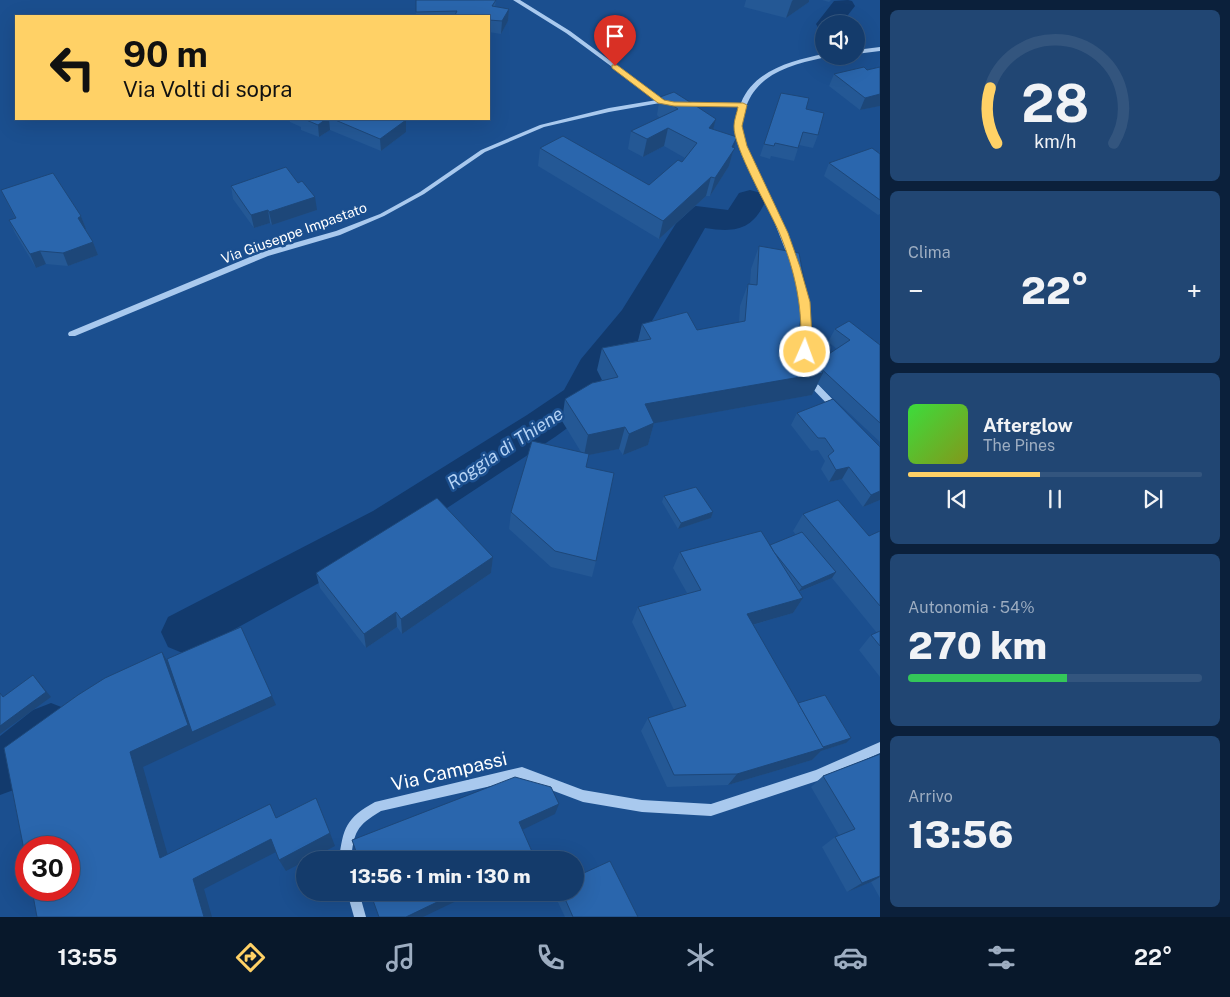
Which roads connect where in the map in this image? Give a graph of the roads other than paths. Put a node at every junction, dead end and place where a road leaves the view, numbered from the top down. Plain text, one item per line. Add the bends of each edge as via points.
1 (516, 0) edge
2 (880, 49) edge
3 (865, 51) edge
4 (815, 58) edge
5 (667, 103) junction
6 (743, 105) junction
7 (796, 267) edge
8 (798, 276) edge
9 (72, 334) dead end
10 (803, 364) edge
11 (804, 373) edge
12 (839, 411) edge
13 (880, 747) edge
14 (346, 851) edge
15 (356, 901) edge
16 (360, 917) edge

1 - 5 street via 568,32
2 - 3 street
4 - 6 street via 798,61 762,78
5 - 6 street, Via Giuseppe Impastato
5 - 9 street, Via Giuseppe Impastato via 609,110 542,126 483,151 422,193 382,215 338,233 264,254
6 - 7 street via 738,126 743,146 784,233
8 - 10 street via 805,302
11 - 12 street
13 - 14 street, Via Campassi via 817,775 711,810 642,806 583,796 522,773 379,806 360,816 348,833
15 - 16 street

